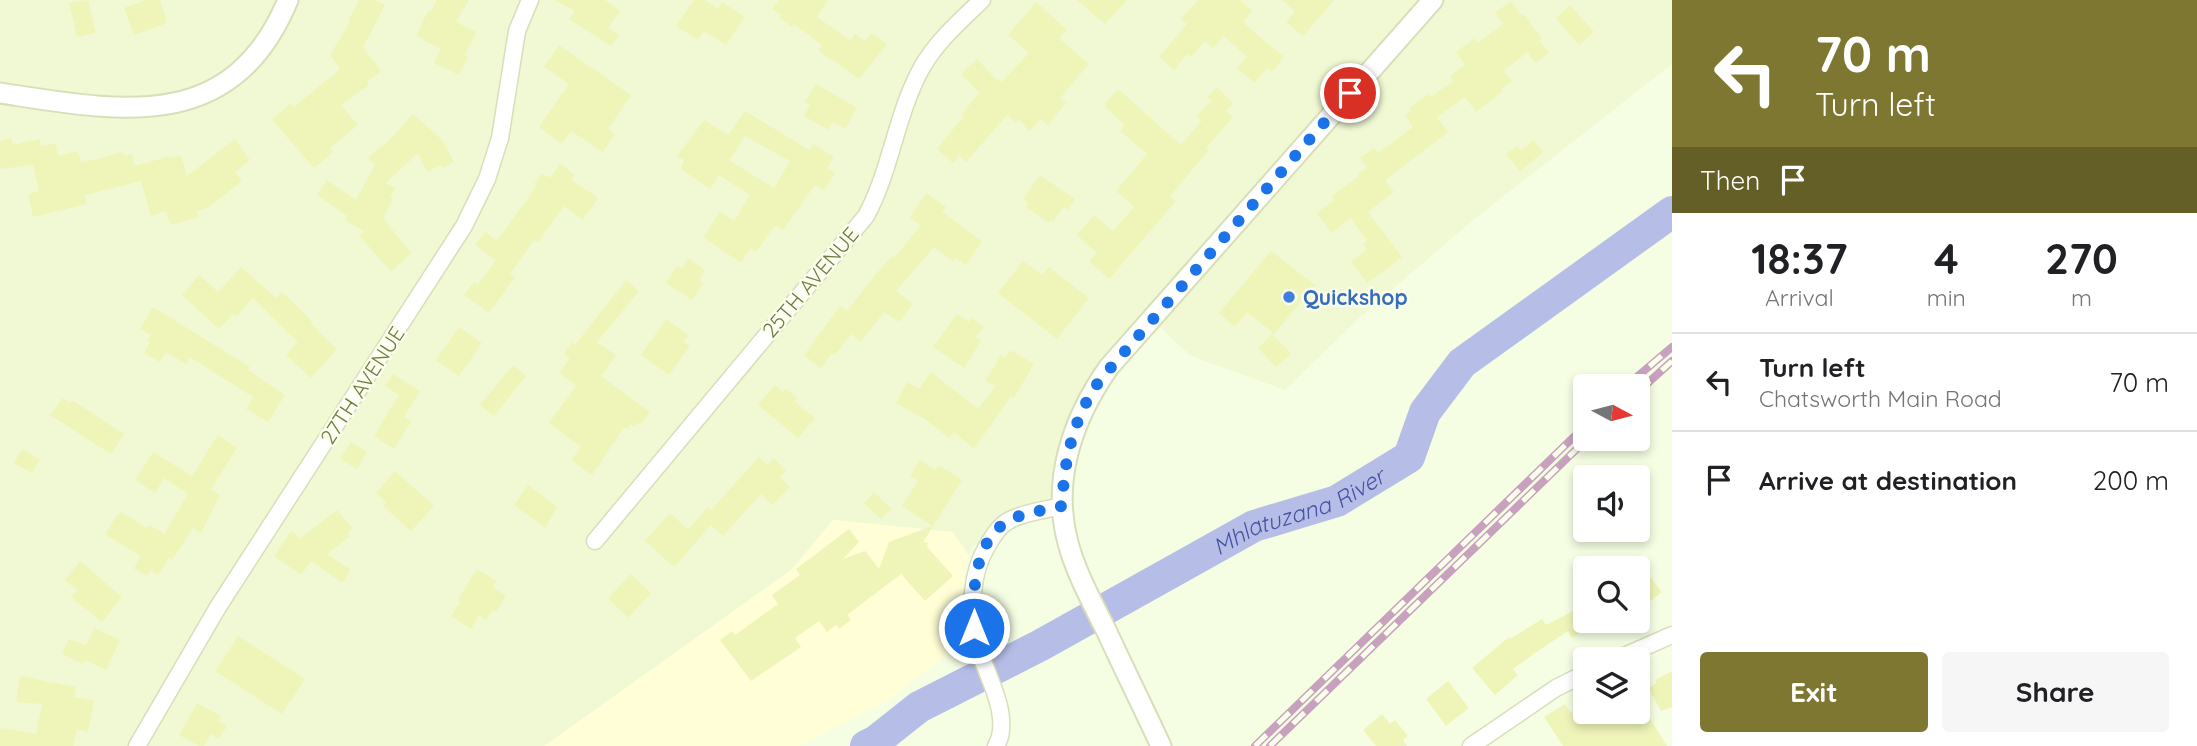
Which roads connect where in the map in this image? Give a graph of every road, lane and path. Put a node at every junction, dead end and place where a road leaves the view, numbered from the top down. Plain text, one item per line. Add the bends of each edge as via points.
1 (288, 0) edge
2 (530, 0) edge
3 (982, 0) edge
4 (1433, 0) edge
5 (0, 93) edge
6 (1062, 506) junction
7 (595, 541) dead end
8 (1672, 635) edge
9 (1645, 647) edge
10 (1573, 680) edge
11 (137, 746) edge
12 (996, 746) edge
13 (1161, 746) edge
14 (1471, 746) edge

1 - 5 street via 260,51 235,75 207,94 180,103 108,108
2 - 11 street, 27TH AVENUE via 517,31 500,138 464,226 218,607
3 - 7 street, 25TH AVENUE via 922,67 866,216
4 - 6 street via 1109,367 1091,392 1070,441
6 - 12 street via 1009,520 994,534 975,576 975,639 1000,711 1002,729
6 - 13 street via 1080,576
8 - 9 street
10 - 14 street

